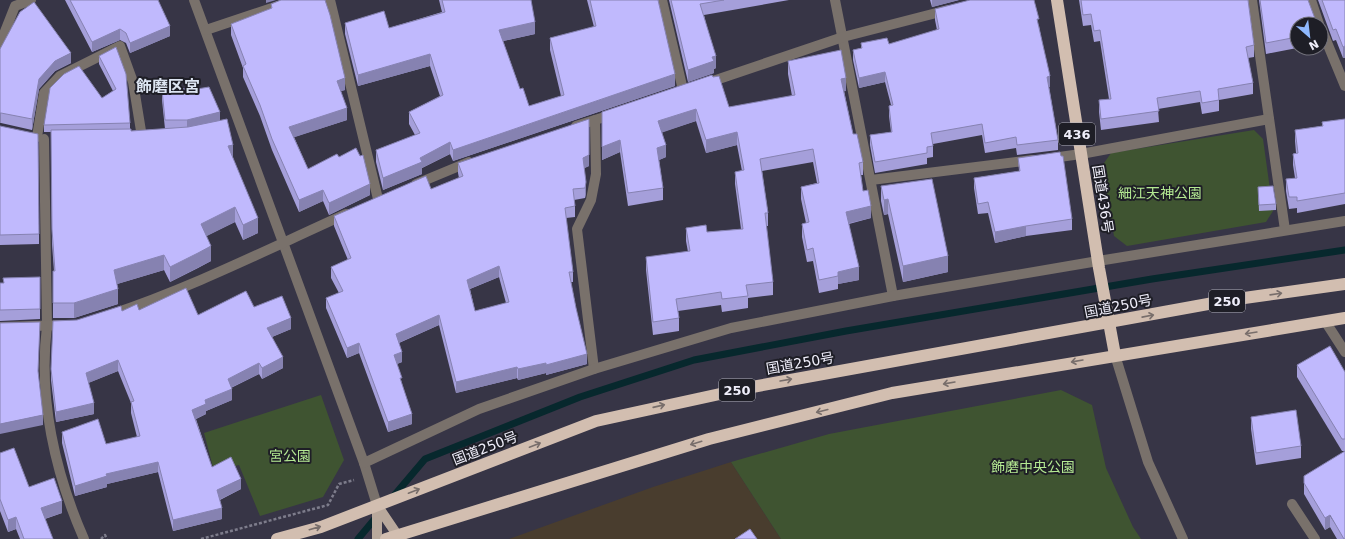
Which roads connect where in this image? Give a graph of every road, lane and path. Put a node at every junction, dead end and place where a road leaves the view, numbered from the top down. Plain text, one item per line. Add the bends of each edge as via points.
1 (31, 0) edge
2 (194, 0) edge
3 (296, 0) edge
4 (330, 0) edge
5 (662, 0) edge
6 (835, 0) edge
7 (1057, 0) edge
8 (1252, 0) edge
9 (1311, 0) edge
10 (14, 3) edge
11 (955, 8) edge
12 (1316, 16) edge
13 (206, 30) junction
14 (843, 37) junction
15 (0, 44) edge
16 (1329, 47) edge
17 (1345, 86) edge
18 (624, 110) edge
19 (1269, 119) junction
20 (595, 120) junction
21 (566, 129) edge
22 (142, 137) edge
23 (1081, 154) junction
24 (481, 158) edge
25 (871, 180) junction
26 (408, 187) edge
27 (379, 199) edge
28 (358, 208) edge
29 (1345, 222) edge
30 (1285, 230) junction
31 (282, 243) junction
32 (1098, 264) junction
33 (1345, 284) edge
34 (893, 296) junction
35 (96, 318) edge
36 (1345, 318) edge
37 (1324, 321) junction
38 (1109, 323) junction
39 (75, 324) edge
40 (0, 326) edge
41 (47, 326) junction
42 (1345, 352) edge
43 (1115, 355) junction
44 (594, 369) junction
45 (364, 462) junction
46 (368, 477) junction
47 (1292, 504) dead end
48 (377, 505) junction
49 (400, 537) edge
50 (84, 539) edge
51 (101, 539) edge
52 (107, 539) edge
53 (201, 539) edge
54 (277, 539) edge
55 (377, 539) edge
56 (386, 539) edge
57 (1183, 539) edge
58 (1315, 539) edge

1 - 10 street
2 - 13 street
3 - 13 street
4 - 27 street
5 - 14 street via 687,89
6 - 14 street
7 - 23 highway, 国道436号 / 436
8 - 19 street
9 - 12 street
10 - 15 street
11 - 14 street
13 - 31 street via 236,125
14 - 25 street
16 - 17 street
18 - 20 street
19 - 23 street
19 - 30 street
20 - 21 street
20 - 44 street via 596,174 591,200 577,229
22 - 41 street via 133,82 120,46 60,76 44,94 40,137
23 - 25 street
23 - 32 highway, 国道436号 / 436
24 - 26 street
25 - 34 street
28 - 31 street
29 - 30 street
30 - 32 street
31 - 35 street via 176,290
31 - 45 street
32 - 34 street
32 - 38 highway, 国道436号 / 436
38 -> 33 highway, 国道250号 / 250 via 1230,300
34 - 44 street via 731,328
36 - 37 highway
37 - 42 street
37 -> 43 highway
38 - 43 highway, 国道436号 / 436
48 -> 38 highway, 国道250号 / 250 via 596,421 752,386
39 - 41 street
40 - 41 street
41 - 50 street via 43,353 50,435 73,514
43 -> 49 highway via 892,393 709,439
43 - 57 street via 1148,462
44 - 45 street via 479,409
45 - 46 street
46 - 48 street
46 - 53 path via 339,484 328,505
47 - 58 street
48 - 49 main road
54 -> 48 highway, 国道250号 / 250 via 321,527
48 - 55 main road
49 - 56 highway
51 - 52 path via 105,535

